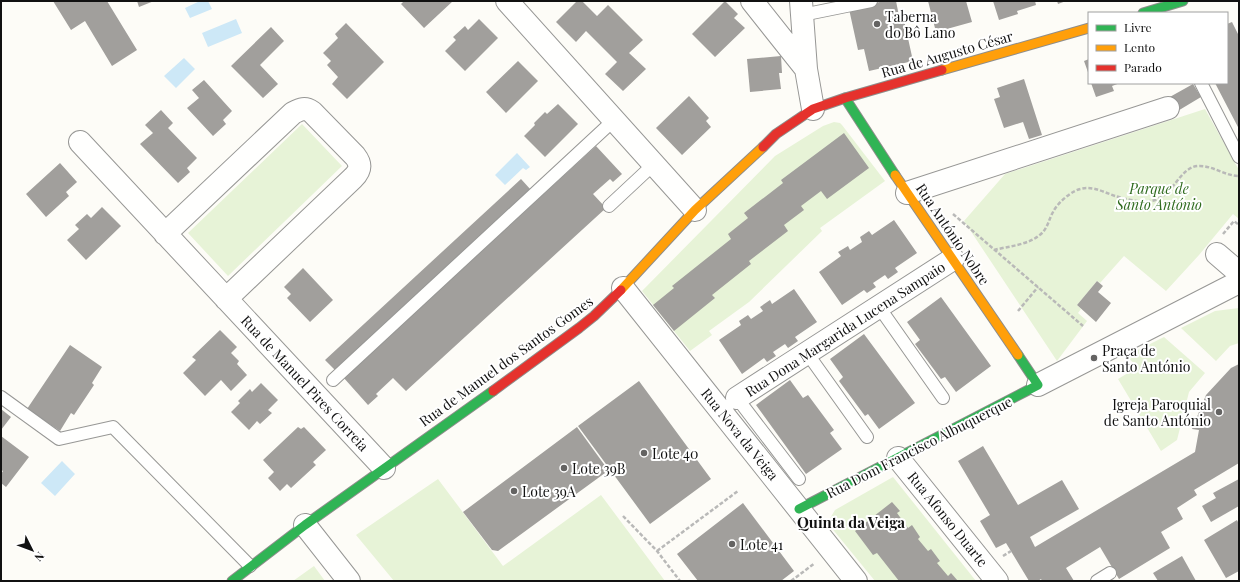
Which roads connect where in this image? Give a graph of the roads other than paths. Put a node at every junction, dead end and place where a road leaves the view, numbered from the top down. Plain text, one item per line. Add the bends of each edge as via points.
1 (507, 1) edge
2 (752, 1) edge
3 (871, 1) edge
4 (1183, 1) edge
5 (802, 8) edge
6 (1164, 10) edge
7 (1150, 12) edge
8 (1088, 28) edge
9 (806, 69) junction
10 (1202, 84) edge
11 (845, 98) junction
12 (1168, 108) dead end
13 (813, 109) junction
14 (614, 120) junction
15 (80, 142) dead end
16 (1239, 157) edge
17 (654, 164) junction
18 (907, 193) junction
19 (609, 206) dead end
20 (695, 210) junction
21 (165, 234) junction
22 (1217, 254) dead end
23 (953, 259) junction
24 (1239, 273) edge
25 (1239, 282) edge
26 (623, 288) junction
27 (226, 299) junction
28 (879, 307) junction
29 (807, 353) junction
30 (333, 380) dead end
31 (1038, 385) junction
32 (1, 397) edge
33 (737, 398) joint
34 (943, 398) dead end
35 (867, 437) dead end
36 (898, 458) junction
37 (384, 468) junction
38 (799, 479) dead end
39 (799, 509) junction
40 (305, 525) junction
41 (250, 566) junction
42 (1110, 573) dead end
43 (232, 581) edge
44 (349, 581) edge
45 (856, 581) edge
46 (998, 581) edge
47 (1097, 581) edge

1 - 14 street
2 - 9 street
3 - 5 lane
4 - 6 street
5 - 9 street
6 - 7 street
8 - 11 street, Rua de Augusto César
9 - 13 street
10 - 16 lane
11 - 13 street, Rua de Augusto César
11 - 18 street, Rua António Nobre
12 - 18 street
13 - 20 street, Rua de Manuel dos Santos Gomes via 776,134
14 - 17 street
14 - 30 lane
15 - 21 street, Rua de Manuel Pires Correia
17 - 19 lane
17 - 20 street
18 - 23 street, Rua António Nobre
20 - 26 street, Rua de Manuel dos Santos Gomes
21 - 27 street, Rua de Manuel Pires Correia
21 - 27 street via 300,109 312,112 355,156 360,165 356,175
22 - 24 street
23 - 28 street, Rua Dona Margarida Lucena Sampaio
23 - 31 street, Rua António Nobre
25 - 31 street
26 - 37 street, Rua de Manuel dos Santos Gomes via 559,344
26 - 39 street, Rua Nova da Veiga
27 - 37 street, Rua de Manuel Pires Correia
28 - 29 street, Rua Dona Margarida Lucena Sampaio
28 - 34 lane
29 - 33 street, Rua Dona Margarida Lucena Sampaio
29 - 35 lane
31 - 36 street, Rua Dom Francisco Albuquerque
32 - 41 lane via 59,439 113,427
33 - 38 lane
36 - 39 street, Rua Dom Francisco Albuquerque
36 - 46 street, Rua Afonso Duarte
37 - 40 street, Rua de Manuel dos Santos Gomes
39 - 45 street, Rua Nova da Veiga
40 - 41 street, Rua de Manuel dos Santos Gomes
40 - 44 street
41 - 43 street, Rua de Manuel dos Santos Gomes
42 - 47 lane

